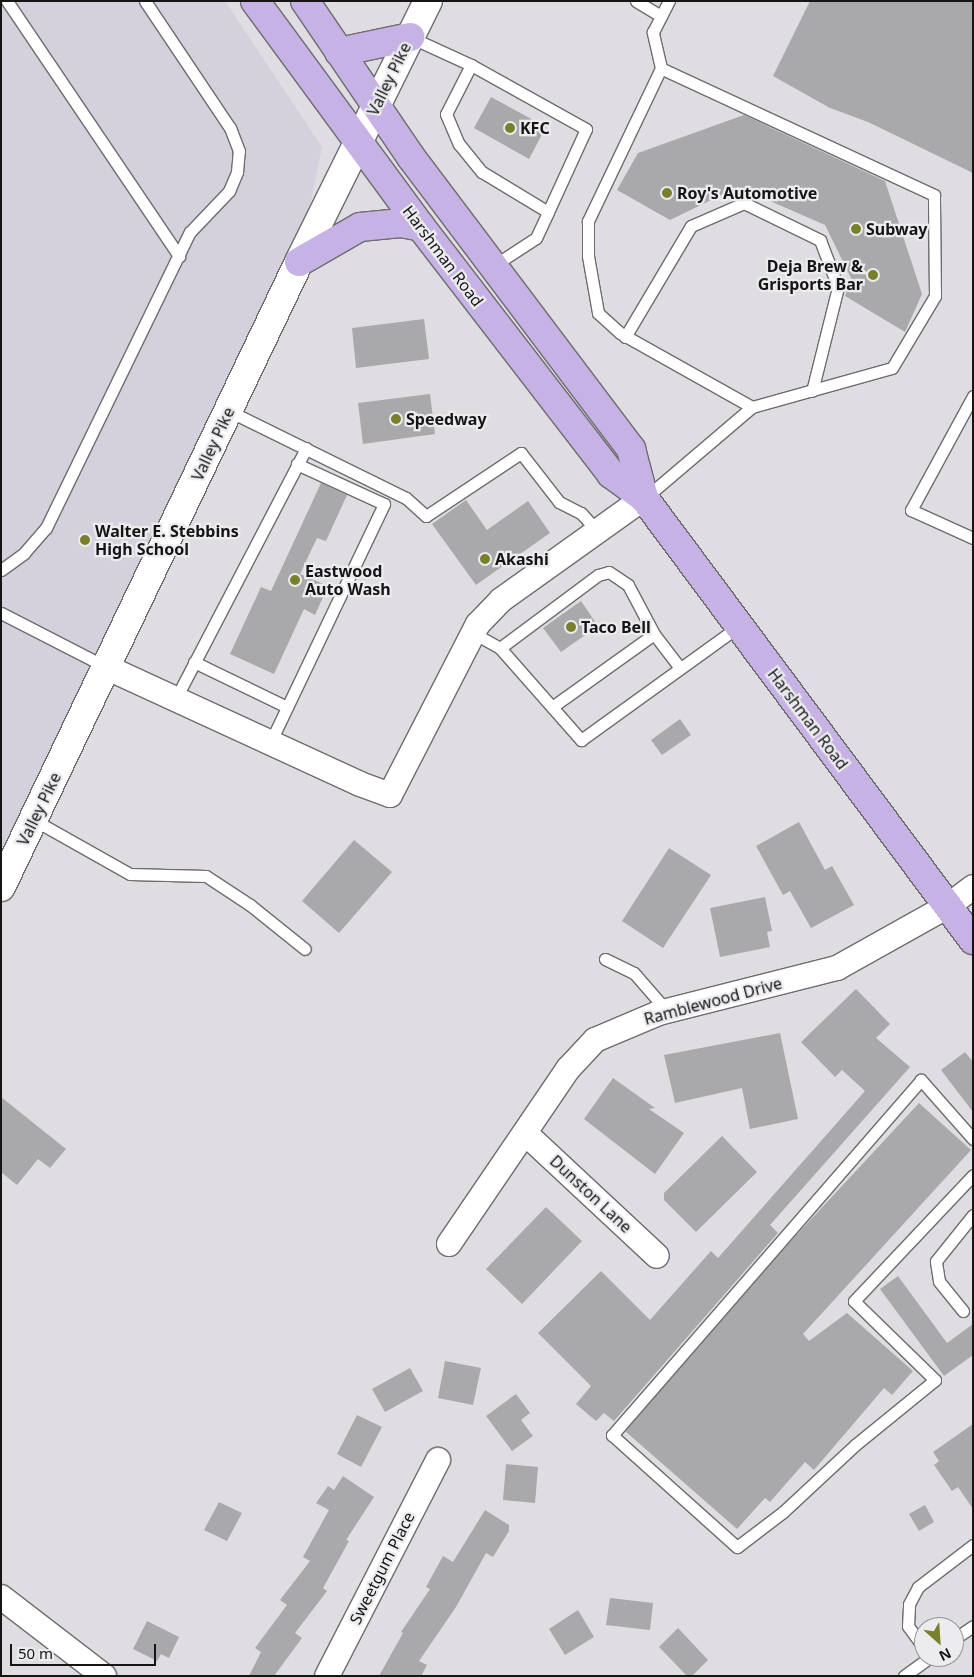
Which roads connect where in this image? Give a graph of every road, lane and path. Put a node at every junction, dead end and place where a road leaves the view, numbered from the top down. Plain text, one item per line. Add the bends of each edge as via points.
1 (7, 1) edge
2 (145, 1) edge
3 (255, 1) edge
4 (305, 1) edge
5 (428, 1) edge
6 (636, 1) edge
7 (669, 1) edge
8 (661, 16) junction
9 (410, 37) junction
10 (339, 52) junction
11 (471, 64) junction
12 (661, 68) junction
13 (376, 107) junction
14 (358, 141) junction
15 (548, 212) junction
16 (421, 227) junction
17 (179, 256) junction
18 (299, 262) junction
19 (493, 266) junction
20 (625, 336) junction
21 (812, 391) junction
22 (973, 396) edge
23 (752, 407) junction
24 (229, 411) junction
25 (306, 448) junction
26 (298, 464) junction
27 (644, 498) junction
28 (597, 531) junction
29 (973, 538) edge
30 (1, 570) edge
31 (1, 613) edge
32 (739, 626) junction
33 (473, 633) junction
34 (654, 634) junction
35 (500, 648) junction
36 (194, 662) junction
37 (108, 668) junction
38 (680, 668) junction
39 (175, 700) junction
40 (287, 707) junction
41 (552, 708) junction
42 (270, 742) junction
43 (34, 820) junction
44 (973, 887) edge
45 (1, 888) edge
46 (948, 906) junction
47 (973, 940) edge
48 (306, 949) dead end
49 (605, 959) dead end
50 (667, 1011) junction
51 (525, 1132) junction
52 (973, 1139) edge
53 (973, 1176) edge
54 (973, 1215) edge
55 (449, 1244) dead end
56 (657, 1256) dead end
57 (963, 1311) dead end
58 (438, 1460) dead end
59 (973, 1545) edge
60 (1, 1597) edge
61 (914, 1634) edge
62 (916, 1667) edge
63 (104, 1676) edge
64 (327, 1676) edge
65 (904, 1676) edge

1 - 17 lane
2 - 17 lane via 230,128 239,150 238,172 229,191 190,232
3 - 14 main road, Harshman Road
4 - 10 main road, Harshman Road
5 - 9 street, Valley Pike
6 - 8 lane
7 - 8 lane
8 - 12 lane via 653,32
9 - 10 main road
9 - 11 lane
9 - 13 street, Valley Pike
10 - 13 main road, Harshman Road
11 - 15 lane via 446,114 459,144 482,172
11 - 15 lane via 586,129
12 - 20 lane via 588,221 588,256 598,313
12 - 21 lane via 934,195 935,296 892,368
13 - 14 street, Valley Pike
13 - 19 main road, Harshman Road
14 - 16 main road, Harshman Road
14 - 18 street, Valley Pike
15 - 19 lane via 536,238
16 - 18 main road via 401,223 360,227
16 - 27 main road, Harshman Road via 611,474
17 - 30 lane via 46,528 24,553
18 - 24 street, Valley Pike
19 - 27 main road, Harshman Road via 631,449
20 - 21 lane via 691,226 744,203 820,240 838,287
20 - 23 lane
21 - 23 lane
22 - 29 lane via 911,510
23 - 27 lane
24 - 25 lane
24 - 37 street, Valley Pike
25 - 26 lane
25 - 28 lane via 413,502 426,516 521,453 559,502 581,513
26 - 36 lane
26 - 40 lane via 384,504
27 - 28 street
27 - 32 main road, Harshman Road
28 - 33 street via 501,600
31 - 37 lane
32 - 38 lane
32 - 46 main road, Harshman Road
33 - 35 lane
33 - 42 street via 390,795
34 - 35 lane via 628,585 609,572 598,575
34 - 38 lane
34 - 41 lane
35 - 41 lane
36 - 39 lane
36 - 40 lane
37 - 39 street
37 - 43 street, Valley Pike
38 - 41 lane via 581,740
39 - 42 street
40 - 42 lane
43 - 45 street, Valley Pike
43 - 48 lane via 130,874 206,876 250,905
44 - 46 street, Ramblewood Drive
46 - 47 main road, Harshman Road
46 - 50 street, Ramblewood Drive via 837,968
49 - 50 lane via 634,973
50 - 51 street, Ramblewood Drive via 595,1040 568,1069
51 - 55 street, Ramblewood Drive
51 - 56 street, Dunston Lane
52 - 53 lane via 921,1080 612,1435 737,1547 935,1380 854,1301
54 - 57 lane via 936,1262 939,1281
58 - 64 street, Sweetgum Place
59 - 61 lane via 918,1587 910,1604 908,1626
60 - 63 street
62 - 65 lane

